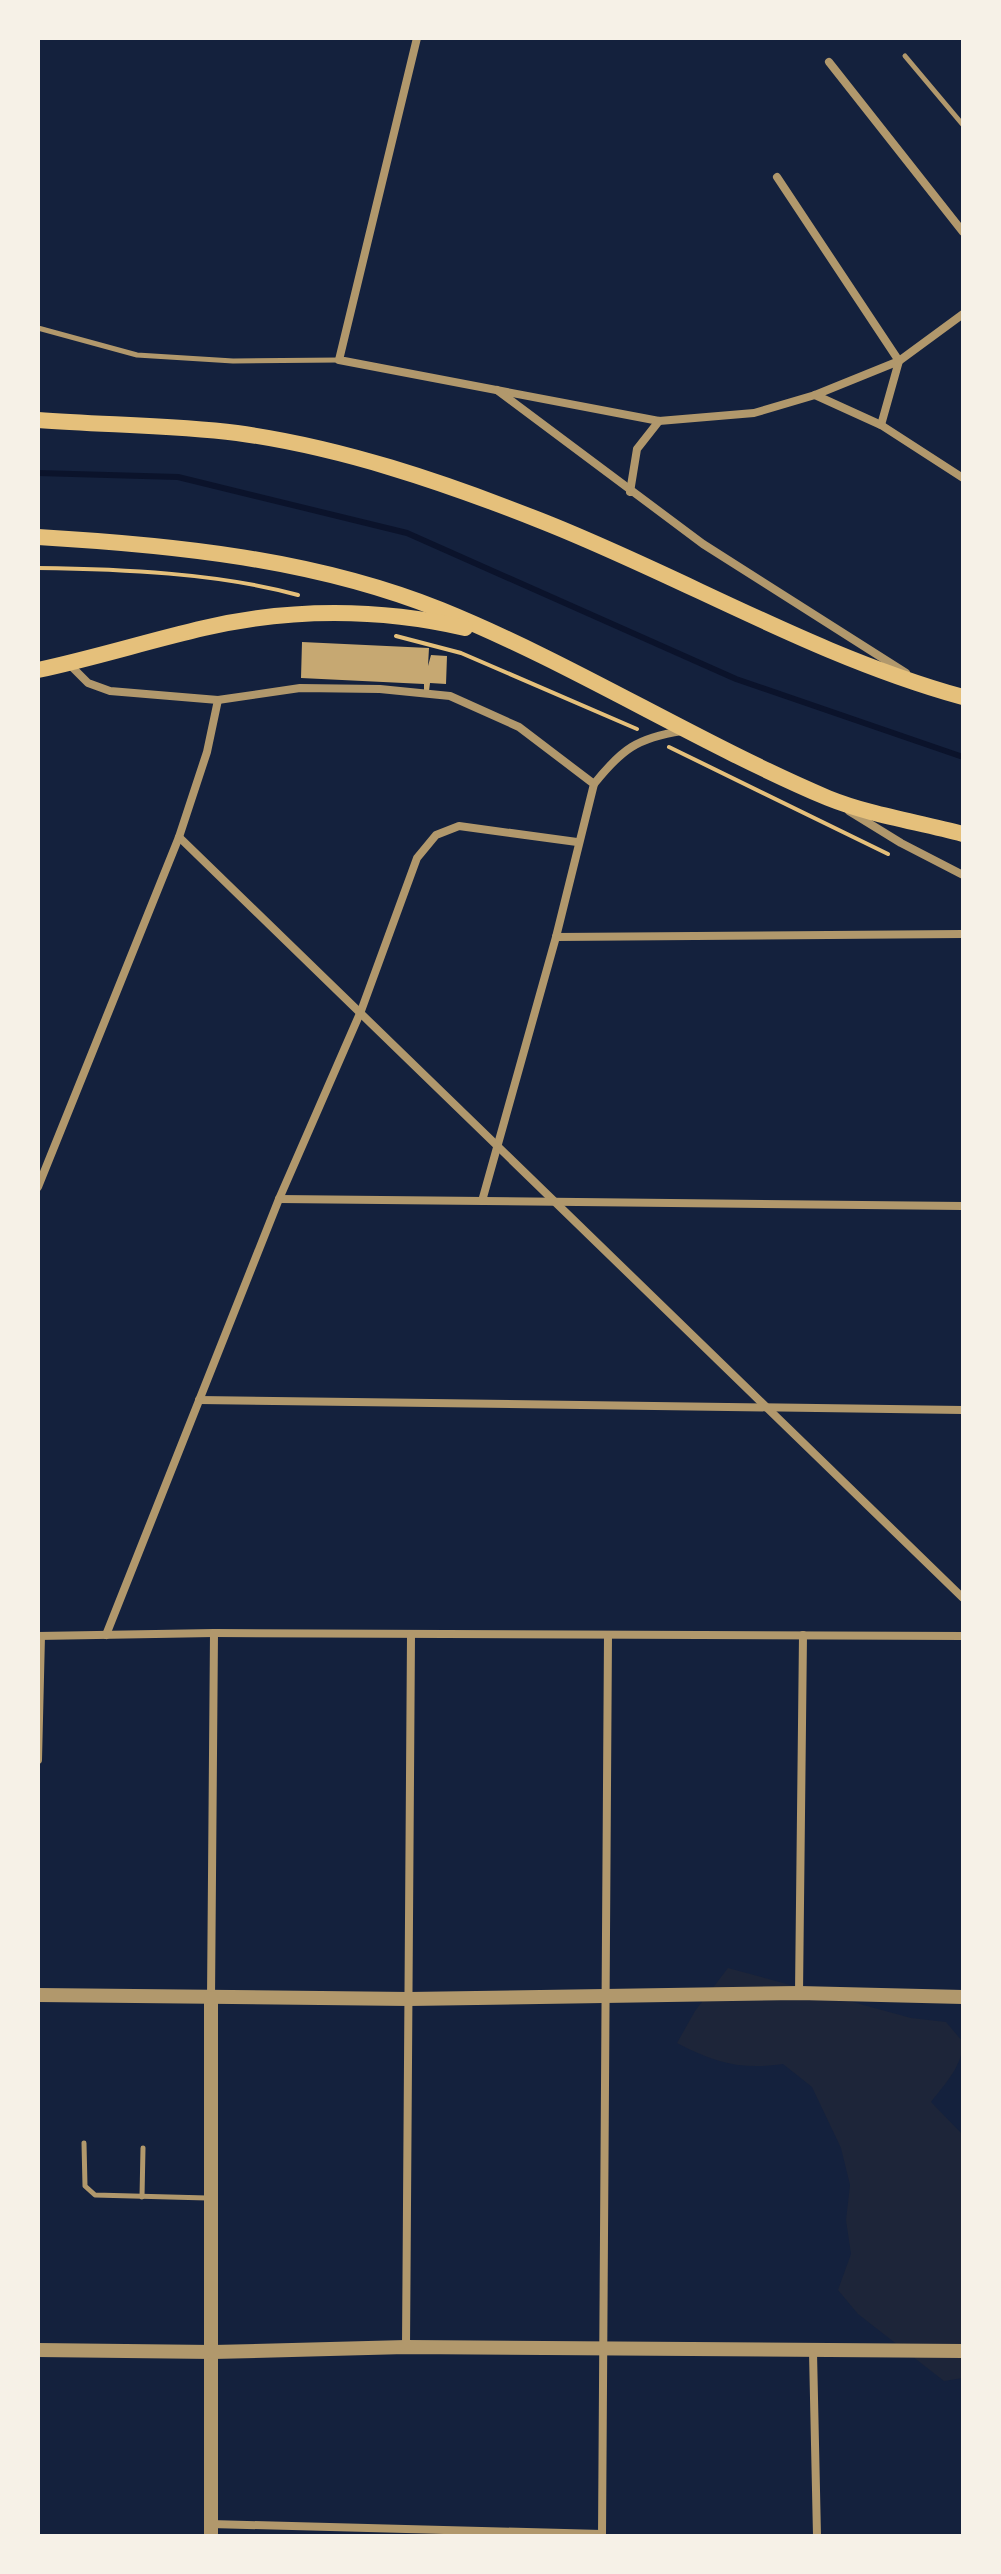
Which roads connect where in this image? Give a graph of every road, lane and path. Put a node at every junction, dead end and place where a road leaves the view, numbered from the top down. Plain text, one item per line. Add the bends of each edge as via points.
1 (417, 38) edge
2 (905, 56) dead end
3 (829, 62) dead end
4 (963, 125) edge
5 (777, 177) dead end
6 (963, 232) edge
7 (963, 314) edge
8 (38, 328) edge
9 (339, 360) junction
10 (899, 361) junction
11 (493, 387) junction
12 (815, 395) junction
13 (38, 420) edge
14 (659, 421) junction
15 (881, 425) junction
16 (963, 478) edge
17 (630, 492) junction
18 (38, 537) edge
19 (38, 568) edge
20 (329, 614) junction
21 (389, 634) dead end
22 (501, 637) junction
23 (69, 664) junction
24 (38, 670) edge
25 (933, 688) junction
26 (963, 697) edge
27 (218, 700) junction
28 (684, 731) junction
29 (649, 736) junction
30 (594, 784) junction
31 (832, 799) junction
32 (963, 834) edge
33 (179, 837) junction
34 (577, 842) junction
35 (894, 857) dead end
36 (963, 875) edge
37 (963, 934) edge
38 (556, 937) junction
39 (361, 1011) junction
40 (499, 1147) junction
41 (38, 1187) edge
42 (279, 1199) junction
43 (482, 1201) junction
44 (556, 1203) junction
45 (963, 1206) edge
46 (199, 1400) junction
47 (768, 1407) junction
48 (963, 1410) edge
49 (963, 1598) edge
50 (214, 1633) junction
51 (106, 1635) junction
52 (411, 1635) junction
53 (608, 1635) junction
54 (803, 1635) junction
55 (39, 1636) edge
56 (963, 1636) edge
57 (38, 1760) edge
58 (799, 1993) junction
59 (38, 1995) edge
60 (605, 1997) junction
61 (963, 1997) edge
62 (211, 1998) junction
63 (409, 1999) junction
64 (84, 2143) dead end
65 (143, 2148) dead end
66 (142, 2197) junction
67 (212, 2198) junction
68 (406, 2347) junction
69 (38, 2350) edge
70 (605, 2351) junction
71 (963, 2351) edge
72 (213, 2352) junction
73 (813, 2352) junction
74 (211, 2530) edge
75 (602, 2535) edge
76 (817, 2536) edge

1 - 9 street
2 - 4 lane
3 - 6 street
5 - 10 street
7 - 10 street
8 - 9 lane via 137,355
9 - 11 street
10 - 12 street
10 - 15 street
11 - 14 street
11 - 17 street
12 - 14 street via 754,413
12 - 15 street
13 - 25 main road via 236,433 393,469 540,520 756,620
14 - 17 street via 637,449
15 - 16 street
17 - 25 street
18 - 22 main road via 226,553 371,585
19 - 20 path via 103,569 256,587 296,594
20 - 22 main road via 405,617
20 - 23 main road via 207,627
21 - 29 path via 461,653
22 - 28 main road
23 - 24 main road
23 - 27 street via 88,683 110,691
25 - 26 main road
27 - 30 street via 300,688 450,696 519,727
27 - 33 street
28 - 29 street
28 - 31 main road
29 - 30 street via 613,760
29 - 35 path
30 - 34 street
31 - 32 main road
31 - 36 street
33 - 39 street
33 - 41 street
34 - 38 street
34 - 39 street via 459,826 436,835 417,858
37 - 38 street
38 - 40 street
39 - 40 street
39 - 42 street
40 - 43 street
40 - 44 street
42 - 43 street
42 - 46 street
43 - 44 street
44 - 45 street
44 - 47 street
46 - 47 street
46 - 51 street
47 - 48 street
47 - 49 street
50 - 51 street
50 - 52 street
50 - 62 street
51 - 55 street
52 - 53 street
52 - 63 street
53 - 54 street
53 - 60 street
54 - 56 street
54 - 58 street
55 - 57 street
58 - 60 street
58 - 61 street
59 - 62 street
60 - 63 street
60 - 70 street
62 - 63 street
62 - 67 street
63 - 68 street
64 - 66 lane via 85,2186 90,2192
65 - 66 lane
66 - 67 lane
67 - 72 street
68 - 70 street
68 - 72 street
69 - 72 street
70 - 73 street
70 - 75 street
71 - 73 street
72 - 74 street
73 - 76 street
74 - 75 street

